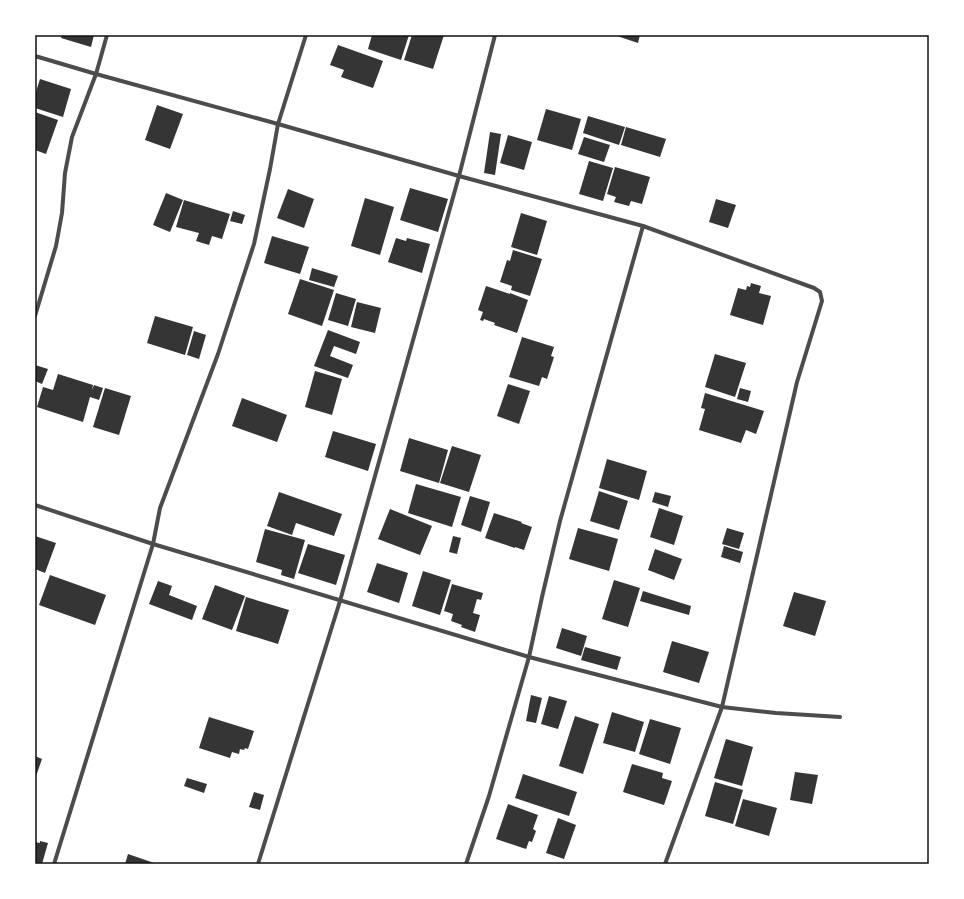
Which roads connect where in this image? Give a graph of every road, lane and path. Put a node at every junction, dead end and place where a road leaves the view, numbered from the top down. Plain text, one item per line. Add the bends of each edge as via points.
1 (107, 35) edge
2 (306, 35) edge
3 (495, 35) edge
4 (35, 56) edge
5 (96, 74) junction
6 (278, 124) junction
7 (459, 176) junction
8 (643, 226) junction
9 (35, 316) edge
10 (35, 505) edge
11 (153, 544) junction
12 (340, 601) junction
13 (529, 657) junction
14 (722, 707) junction
15 (840, 718) dead end
16 (54, 864) edge
17 (258, 864) edge
18 (466, 864) edge
19 (665, 864) edge

1 - 5 street
2 - 6 street
3 - 7 street
4 - 5 street
5 - 6 street
5 - 9 street via 72,137 64,173 62,213 56,246
6 - 7 street
6 - 11 street via 254,244 218,354 160,508
7 - 8 street
7 - 12 street
8 - 13 street via 560,521
8 - 14 street via 814,288 820,292 822,301 797,382
10 - 11 street
11 - 12 street
11 - 16 street
12 - 13 street
12 - 17 street
13 - 14 street
13 - 18 street via 489,796
14 - 15 street
14 - 19 street

